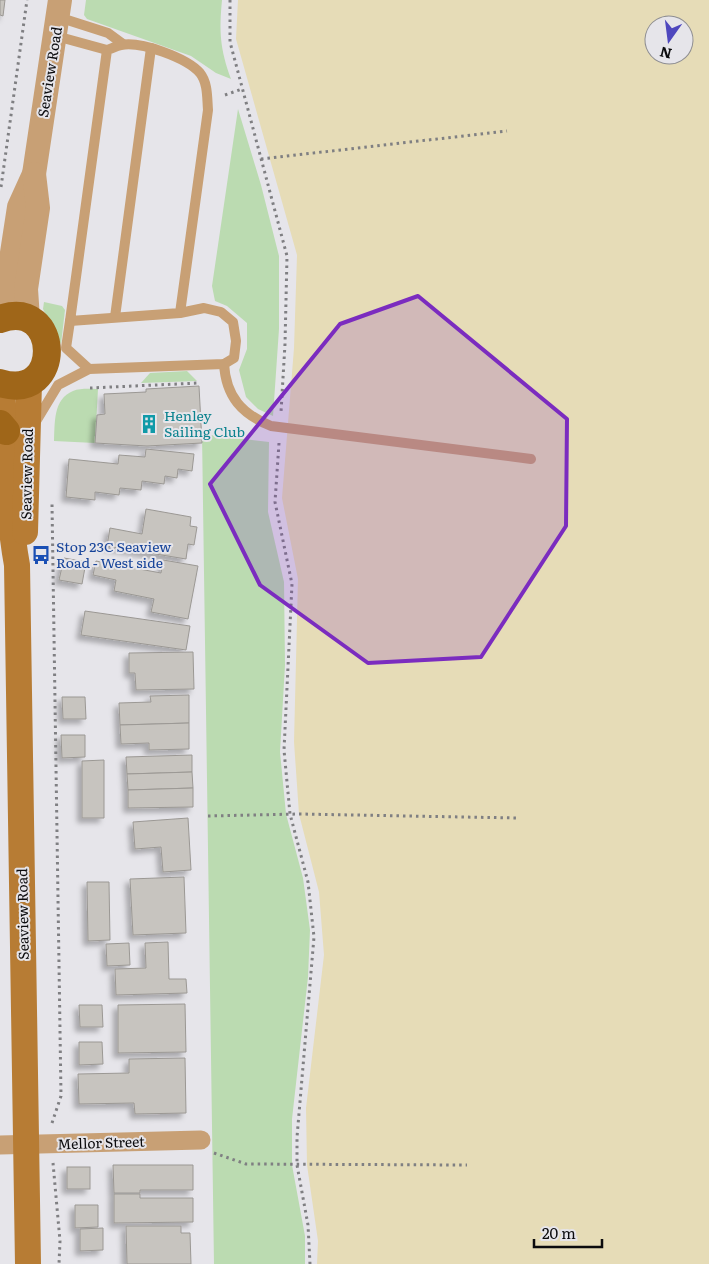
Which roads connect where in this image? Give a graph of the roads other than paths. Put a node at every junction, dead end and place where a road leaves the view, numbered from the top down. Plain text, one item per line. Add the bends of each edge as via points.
1 (58, 18) edge
2 (123, 44) junction
3 (151, 48) junction
4 (107, 50) junction
5 (180, 312) junction
6 (115, 317) junction
7 (10, 318) edge
8 (70, 321) junction
9 (224, 364) junction
10 (89, 370) junction
11 (28, 383) junction
12 (1, 384) edge
13 (11, 433) edge
14 (530, 459) dead end
15 (201, 1140) road end
16 (27, 1145) junction
17 (0, 1146) edge
18 (28, 1264) edge

1 - 2 lane via 108,33
1 - 4 lane
1 - 7 street, Seaview Road via 34,174 19,207
2 - 3 lane
2 - 4 lane
3 - 5 lane via 182,59 200,74 207,91 208,110
3 - 6 lane
4 - 8 lane
5 - 6 lane
5 - 9 lane via 204,308 221,312 233,322 234,358
6 - 8 lane
7 - 11 main road via 37,325 48,345 48,356 38,376
8 - 10 lane via 66,348
9 - 10 lane
9 - 14 lane via 231,396 253,418 280,428
10 - 13 lane via 58,385 36,421
11 - 12 main road via 20,386
11 - 13 main road, Seaview Road
12 - 13 main road, Seaview Road
13 - 16 main road, Seaview Road via 10,525 17,565
15 - 16 street, Mellor Street
16 - 17 street, Mellor Street
16 - 18 main road, Seaview Road

